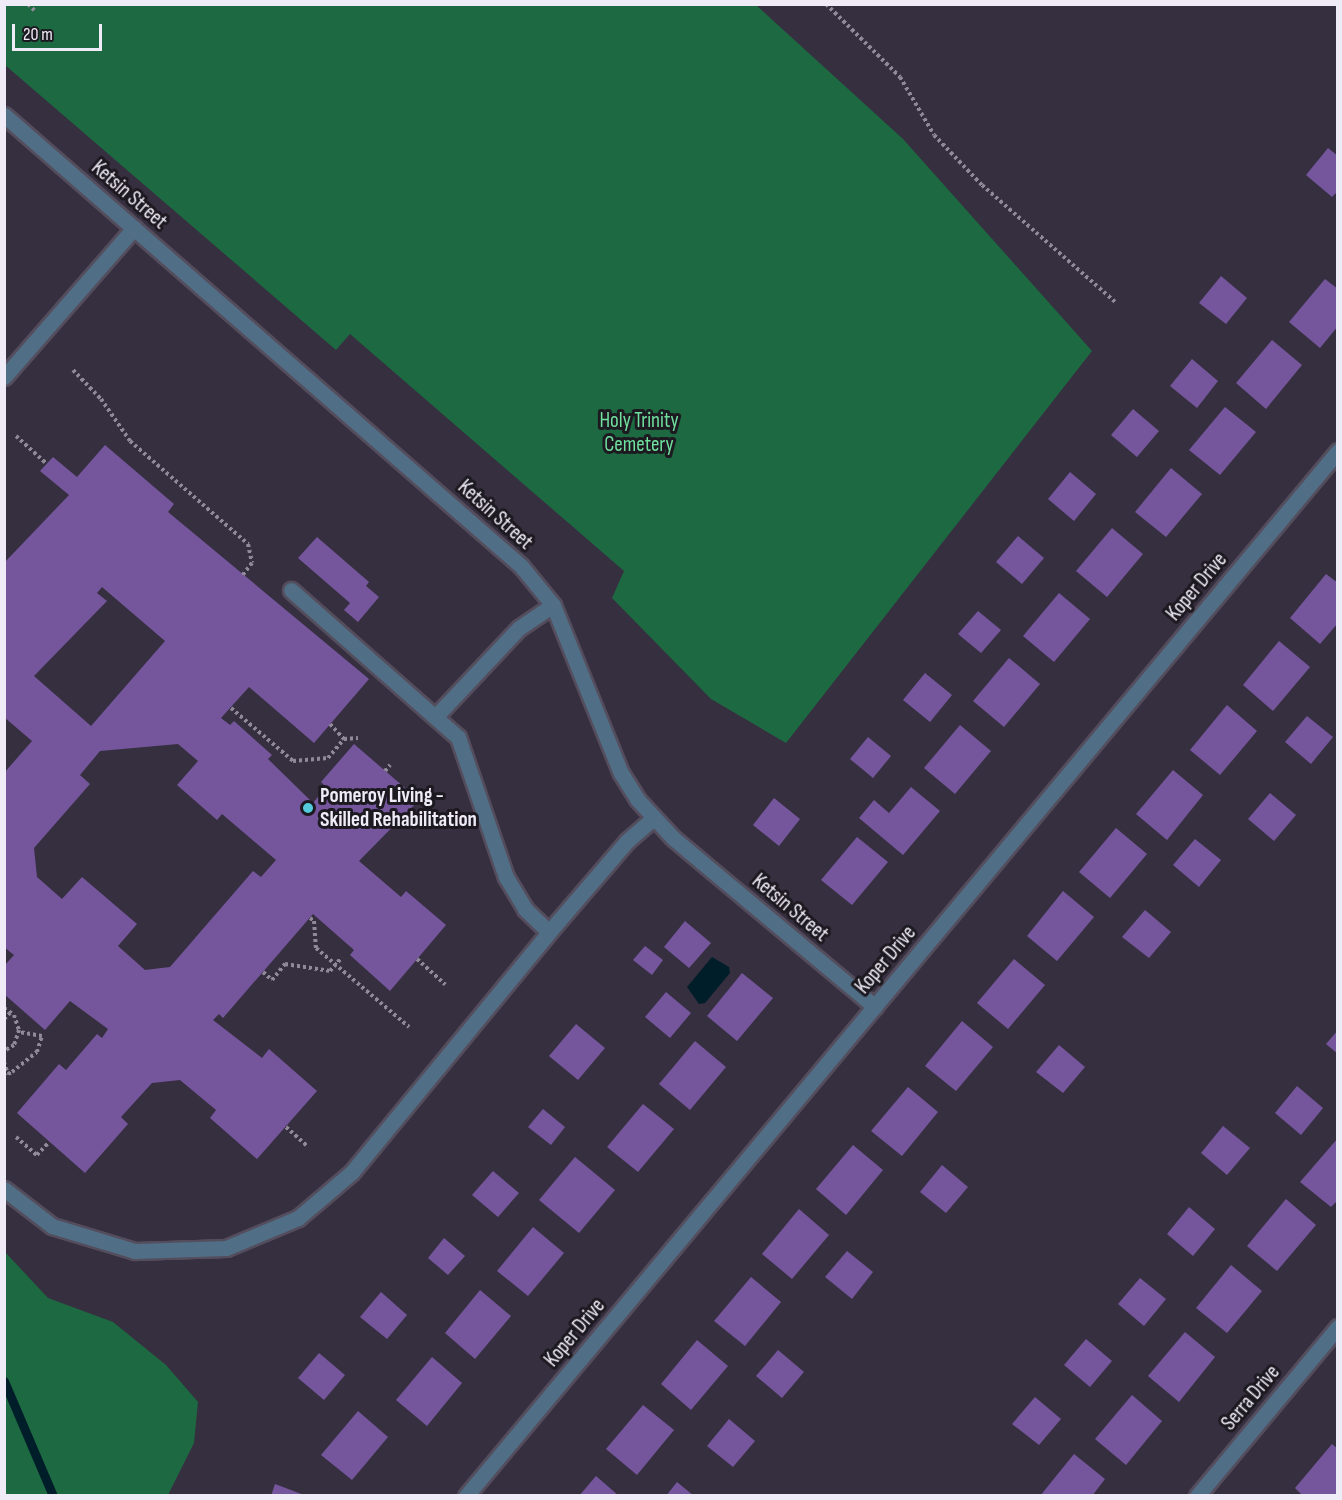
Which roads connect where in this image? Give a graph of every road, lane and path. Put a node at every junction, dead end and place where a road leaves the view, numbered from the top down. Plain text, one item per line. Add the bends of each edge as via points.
1 (28, 4) edge
2 (826, 4) edge
3 (36, 12) dead end
4 (4, 115) edge
5 (134, 228) junction
6 (1115, 302) dead end
7 (73, 370) dead end
8 (4, 377) edge
9 (15, 436) dead end
10 (1338, 451) edge
11 (47, 464) dead end
12 (242, 576) dead end
13 (291, 590) dead end
14 (552, 605) junction
15 (231, 708) dead end
16 (436, 716) junction
17 (4, 724) edge
18 (330, 724) dead end
19 (4, 729) edge
20 (358, 738) dead end
21 (344, 739) junction
22 (390, 765) dead end
23 (385, 771) dead end
24 (653, 818) junction
25 (310, 918) dead end
26 (549, 932) junction
27 (342, 957) dead end
28 (417, 959) dead end
29 (336, 964) junction
30 (262, 972) dead end
31 (445, 984) dead end
32 (875, 1007) junction
33 (4, 1008) edge
34 (11, 1012) junction
35 (4, 1019) edge
36 (409, 1027) dead end
37 (19, 1032) junction
38 (4, 1051) edge
39 (4, 1062) edge
40 (286, 1127) dead end
41 (16, 1137) dead end
42 (49, 1142) dead end
43 (308, 1147) dead end
44 (4, 1189) edge
45 (1338, 1327) edge
46 (466, 1496) edge
47 (1197, 1496) edge

1 - 3 path
2 - 6 path via 900,76 934,135 982,185
4 - 5 street, Ketsin Street
5 - 8 street
5 - 14 street, Ketsin Street via 482,529
7 - 12 path via 101,399 130,441 248,544 252,563
9 - 11 path
10 - 32 street, Koper Drive
13 - 16 street
14 - 16 street via 519,628
14 - 24 street, Ketsin Street via 621,773
15 - 21 path via 293,761 328,758
16 - 26 street via 467,751 506,877 525,909
17 - 19 path
18 - 21 path
20 - 21 path
22 - 23 path
24 - 26 street
24 - 32 street, Ketsin Street
25 - 29 path via 314,921 316,948
26 - 44 street via 352,1172 322,1201 272,1232 226,1248 135,1251 52,1226
27 - 29 path
28 - 31 path
29 - 30 path via 330,971 285,964 272,980
29 - 36 path
32 - 46 street, Koper Drive
33 - 34 path
34 - 35 path
34 - 37 path
37 - 38 path
37 - 39 path via 42,1036 37,1052 8,1074
40 - 43 path
41 - 42 path via 37,1155
45 - 47 street, Serra Drive

